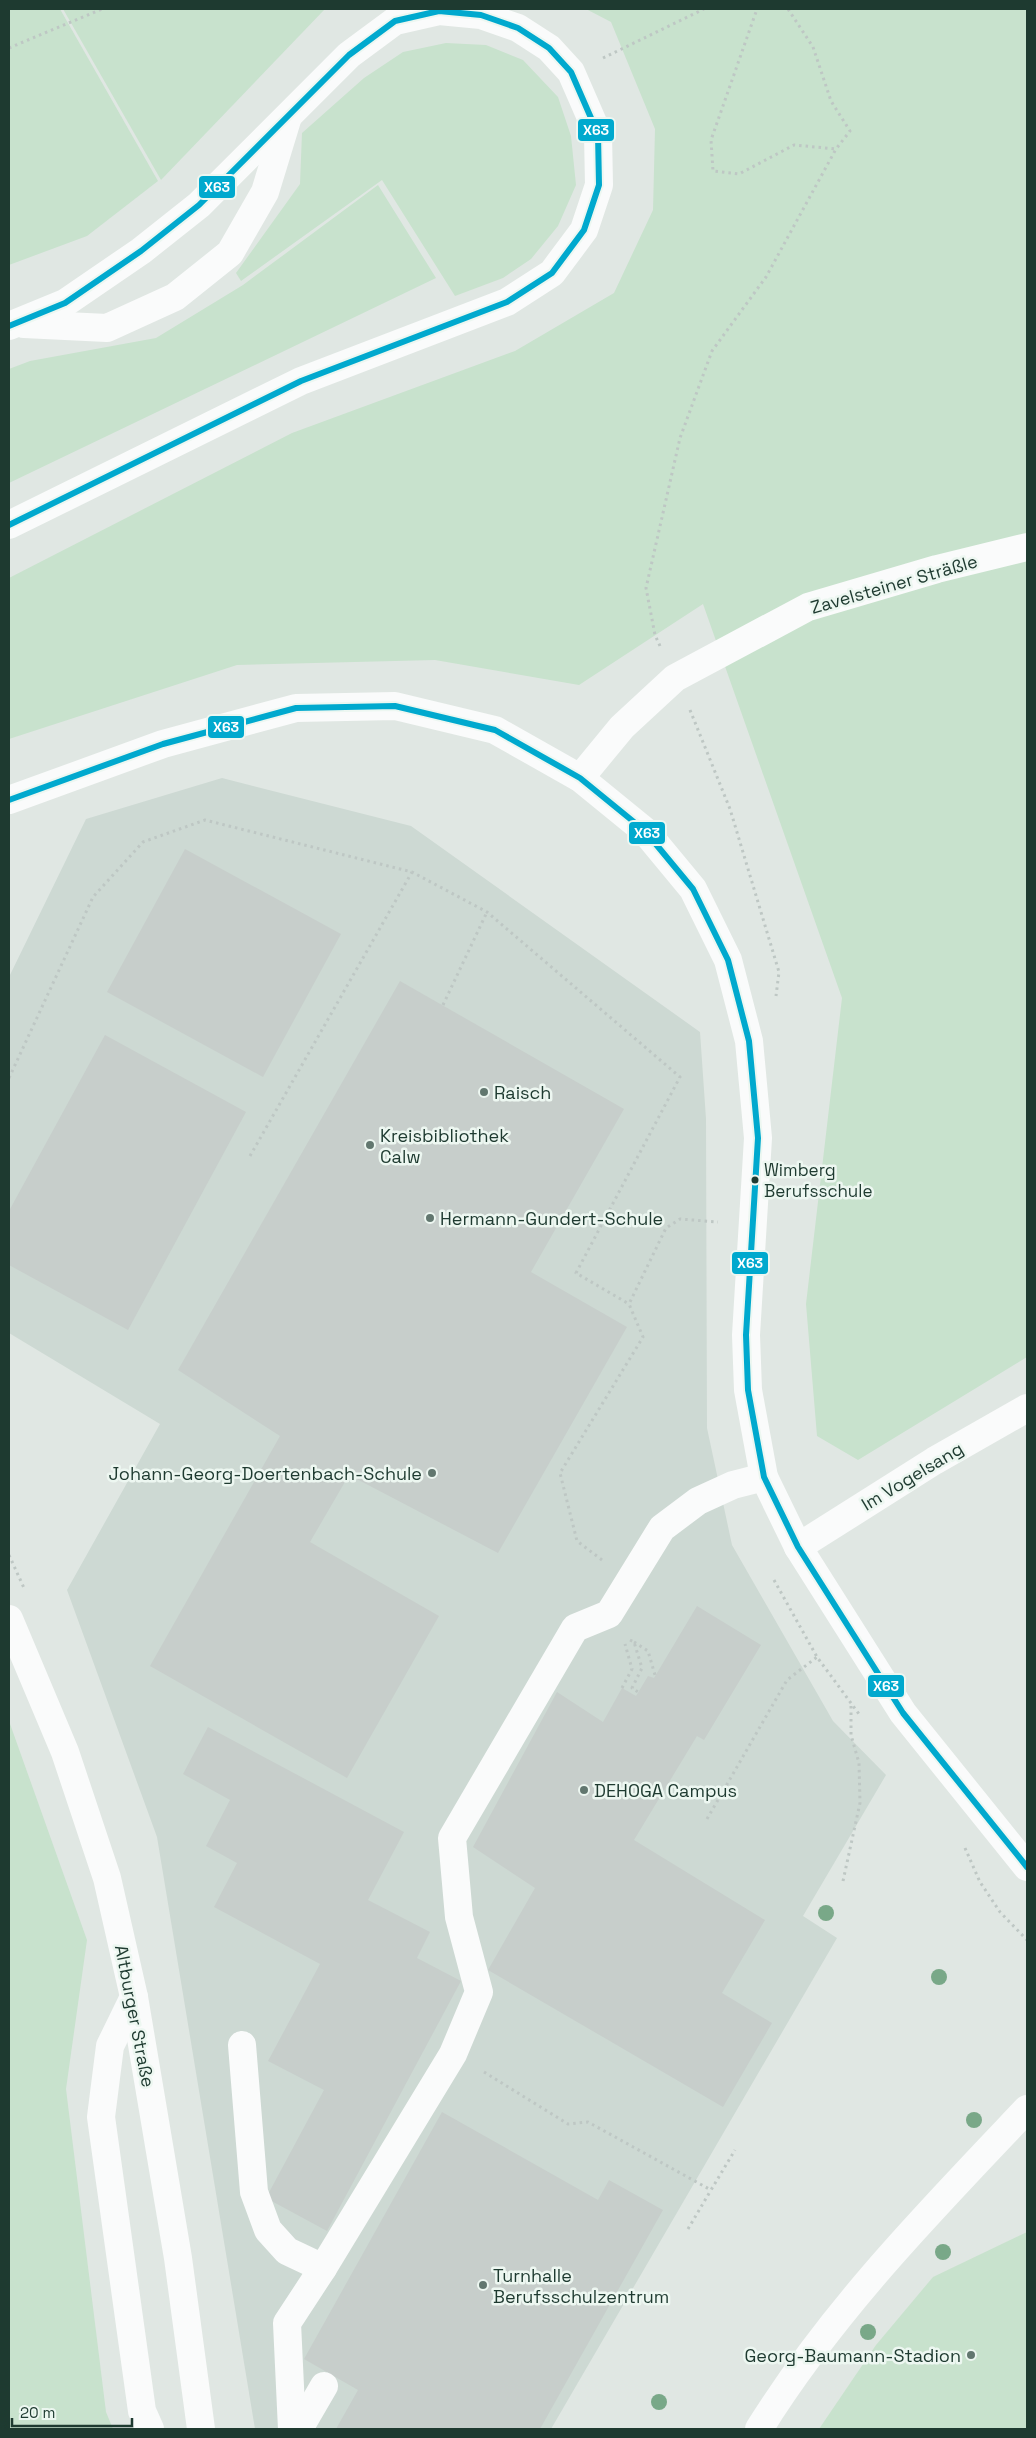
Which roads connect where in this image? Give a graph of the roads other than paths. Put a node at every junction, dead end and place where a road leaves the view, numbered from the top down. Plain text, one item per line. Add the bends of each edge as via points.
1 (289, 115) junction
2 (13, 325) edge
3 (9, 525) edge
4 (1027, 548) edge
5 (580, 778) junction
6 (9, 800) edge
7 (1027, 1408) edge
8 (764, 1477) junction
9 (798, 1547) junction
10 (9, 1619) edge
11 (1027, 1866) edge
12 (134, 1997) junction
13 (242, 2045) dead end
14 (1027, 2109) edge
15 (323, 2268) junction
16 (324, 2386) dead end
17 (150, 2429) edge
18 (201, 2429) edge
19 (292, 2429) edge
20 (299, 2429) edge
21 (759, 2429) edge

1 - 2 street via 199,205 140,251 65,303
1 - 2 street via 265,192 230,252 175,297 107,328
1 - 3 street via 349,55 395,21 440,11 481,15 518,28 549,48 571,72 598,134 599,185 584,230 552,273 507,302 302,381
4 - 5 street, Zavelsteiner Sträßle via 937,569 808,607 675,678 622,727
5 - 6 street via 495,730 394,706 296,708 164,744
5 - 8 street via 644,831 693,889 728,960 749,1041 758,1138 746,1335 748,1390
7 - 9 street, Im Vogelsang via 934,1461
8 - 9 street
8 - 15 street via 733,1485 698,1501 662,1528 609,1614 575,1628 452,1838 459,1917 479,1992 453,2054
9 - 11 street via 902,1714
10 - 12 street, Altburger Straße via 65,1752 107,1878
12 - 17 street via 110,2046 101,2117 142,2411
12 - 18 street, Altburger Straße via 178,2258
13 - 15 street via 254,2192 268,2230 287,2251
14 - 21 street via 898,2246 840,2315
15 - 19 street via 287,2323
16 - 20 street

